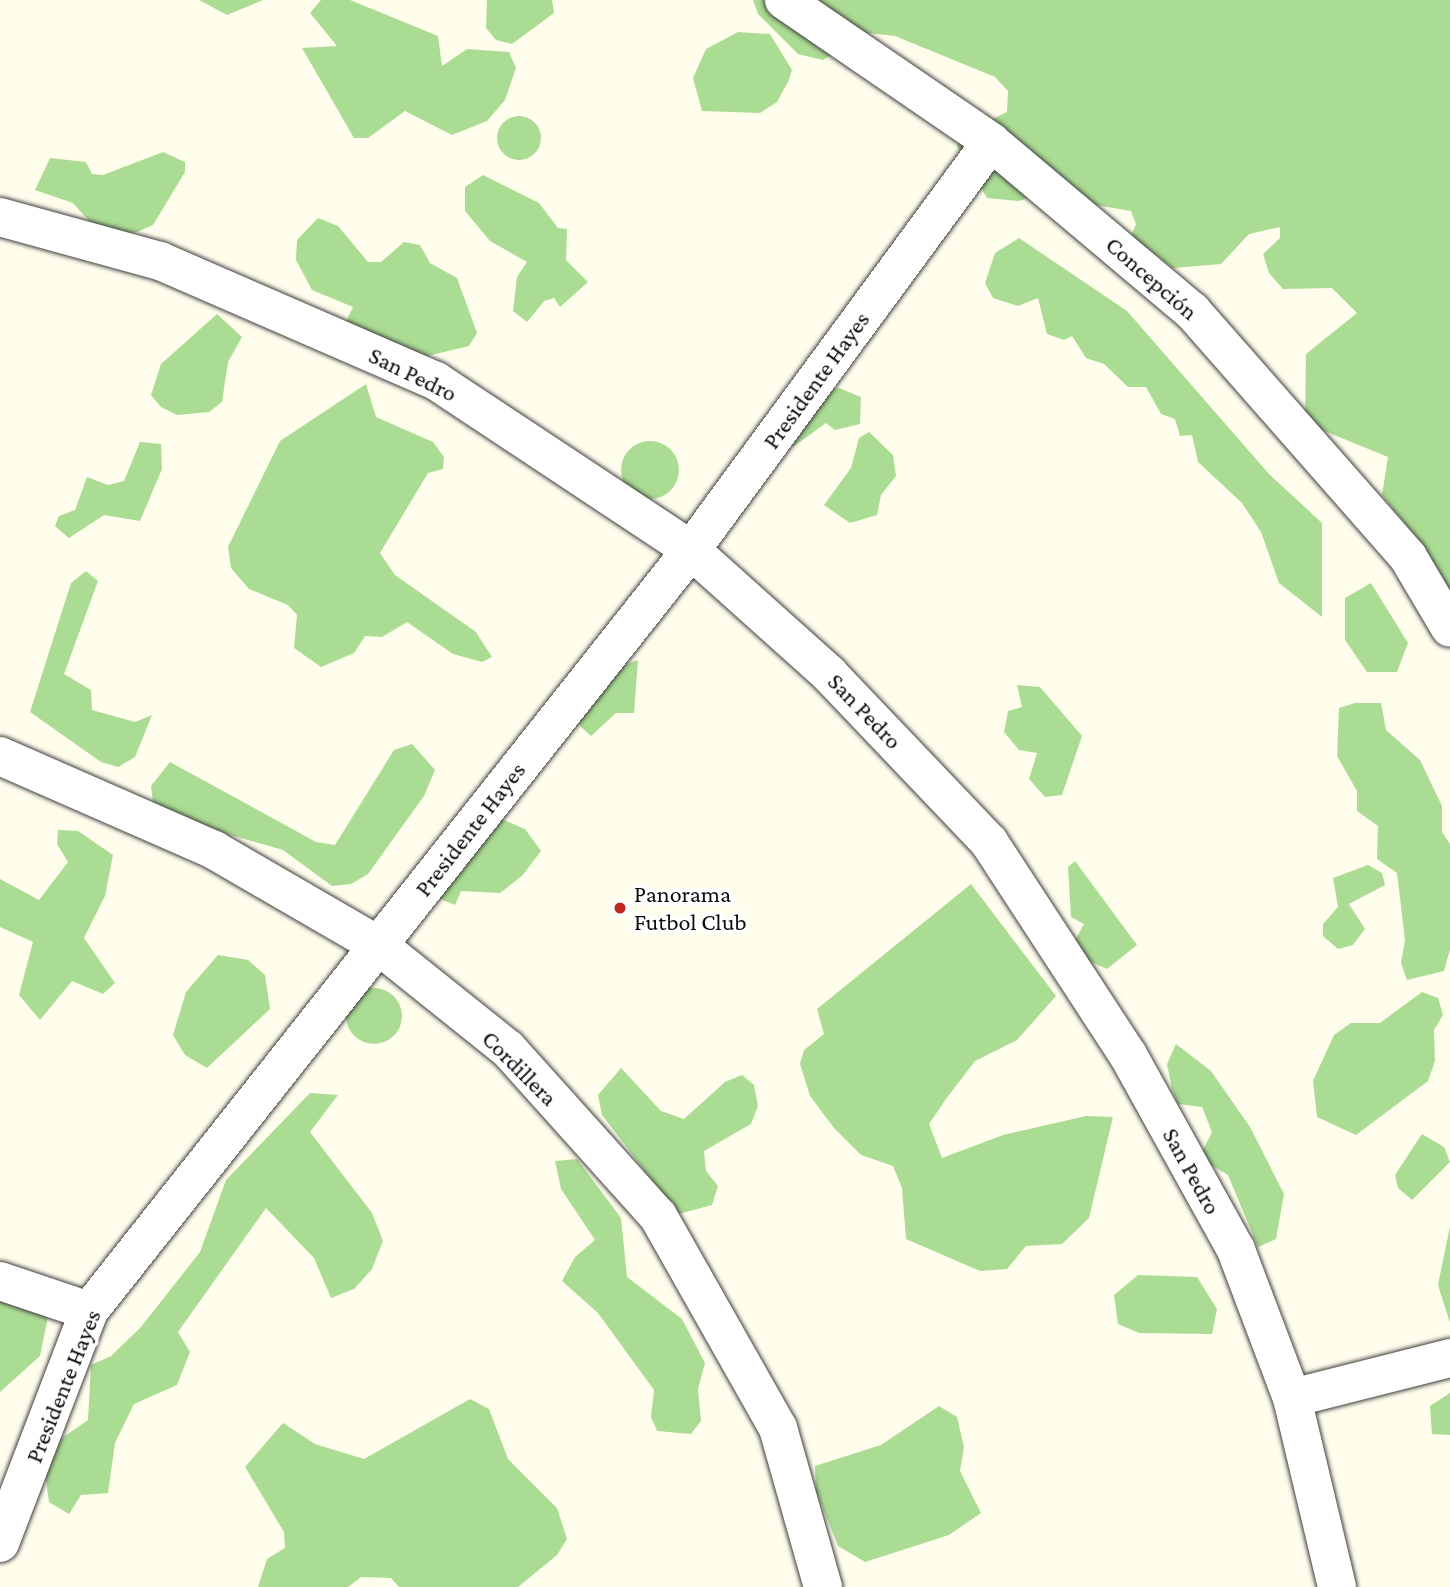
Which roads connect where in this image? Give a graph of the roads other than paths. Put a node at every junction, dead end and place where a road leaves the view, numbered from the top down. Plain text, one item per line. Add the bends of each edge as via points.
1 (784, 0) edge
2 (991, 142) junction
3 (0, 217) edge
4 (691, 550) junction
5 (1450, 628) edge
6 (0, 756) edge
7 (378, 945) junction
8 (0, 1282) edge
9 (89, 1311) junction
10 (1450, 1358) edge
11 (1292, 1398) junction
12 (0, 1543) edge
13 (823, 1587) edge
14 (1337, 1587) edge

1 - 2 street, Concepción
2 - 4 street, Presidente Hayes
2 - 5 street, Concepción via 1192,310 1408,558
3 - 4 street, San Pedro via 160,261 436,381
4 - 7 street, Presidente Hayes
4 - 11 street, San Pedro via 829,674 989,842 1128,1055 1236,1250
6 - 7 street, Cordillera via 214,850
7 - 9 street, Presidente Hayes
7 - 13 street, Cordillera via 508,1049 658,1216 778,1428
8 - 9 street
9 - 12 street, Presidente Hayes
10 - 11 street
11 - 14 street, San Pedro

